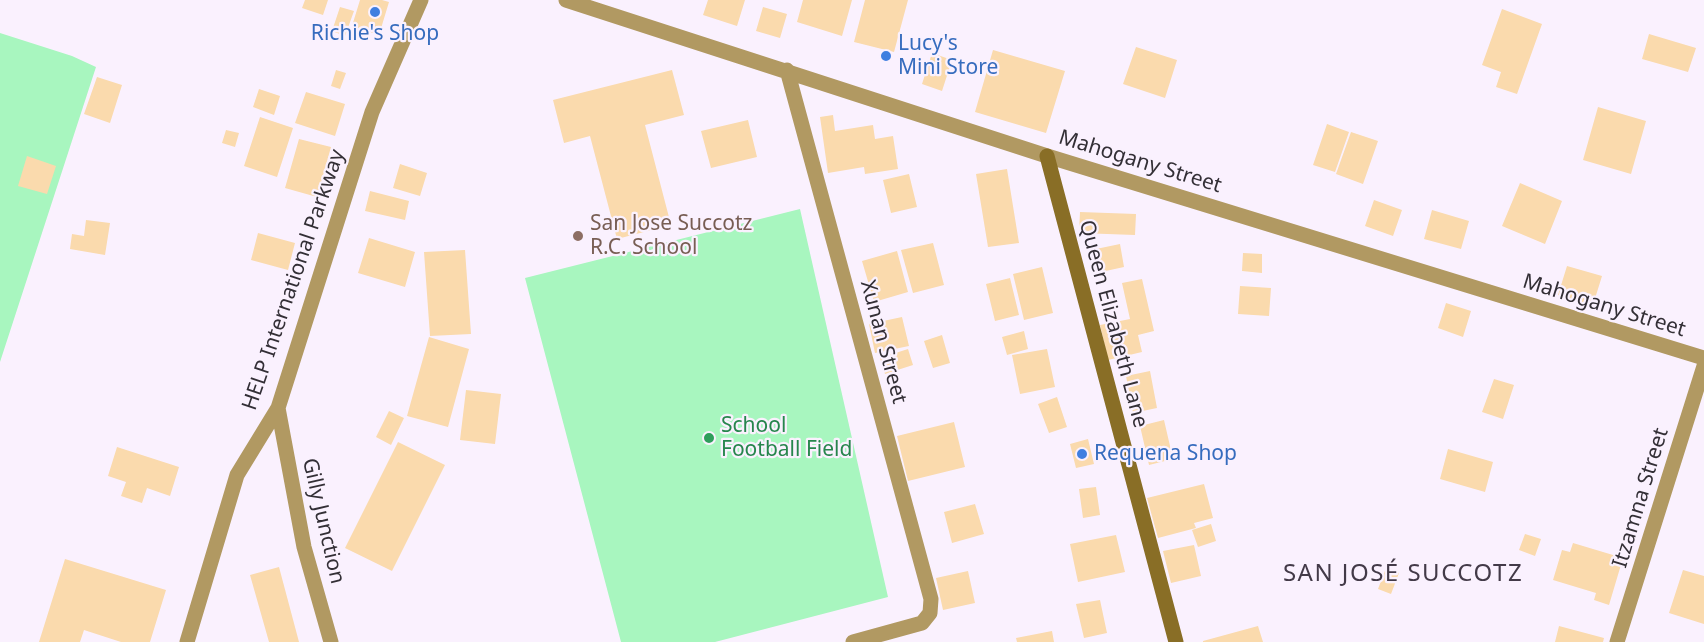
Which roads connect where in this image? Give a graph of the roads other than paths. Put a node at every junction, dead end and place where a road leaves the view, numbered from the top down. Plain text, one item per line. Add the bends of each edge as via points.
1 (421, 0) edge
2 (566, 0) edge
3 (787, 70) junction
4 (1047, 156) junction
5 (1704, 358) edge
6 (1704, 366) edge
7 (278, 408) junction
8 (859, 641) edge
9 (188, 642) edge
10 (331, 642) edge
11 (1176, 642) edge
12 (1618, 642) edge

1 - 7 street, HELP International Parkway via 372,112
2 - 3 street, Mahogany Street
3 - 4 street, Mahogany Street
3 - 8 street, Xunan Street via 931,599 930,613 922,623
4 - 5 street, Mahogany Street
4 - 11 street, Queen Elizabeth Lane
6 - 12 street, Itzamna Street
7 - 9 street, HELP International Parkway via 237,475
7 - 10 street, Gilly Junction via 304,547

